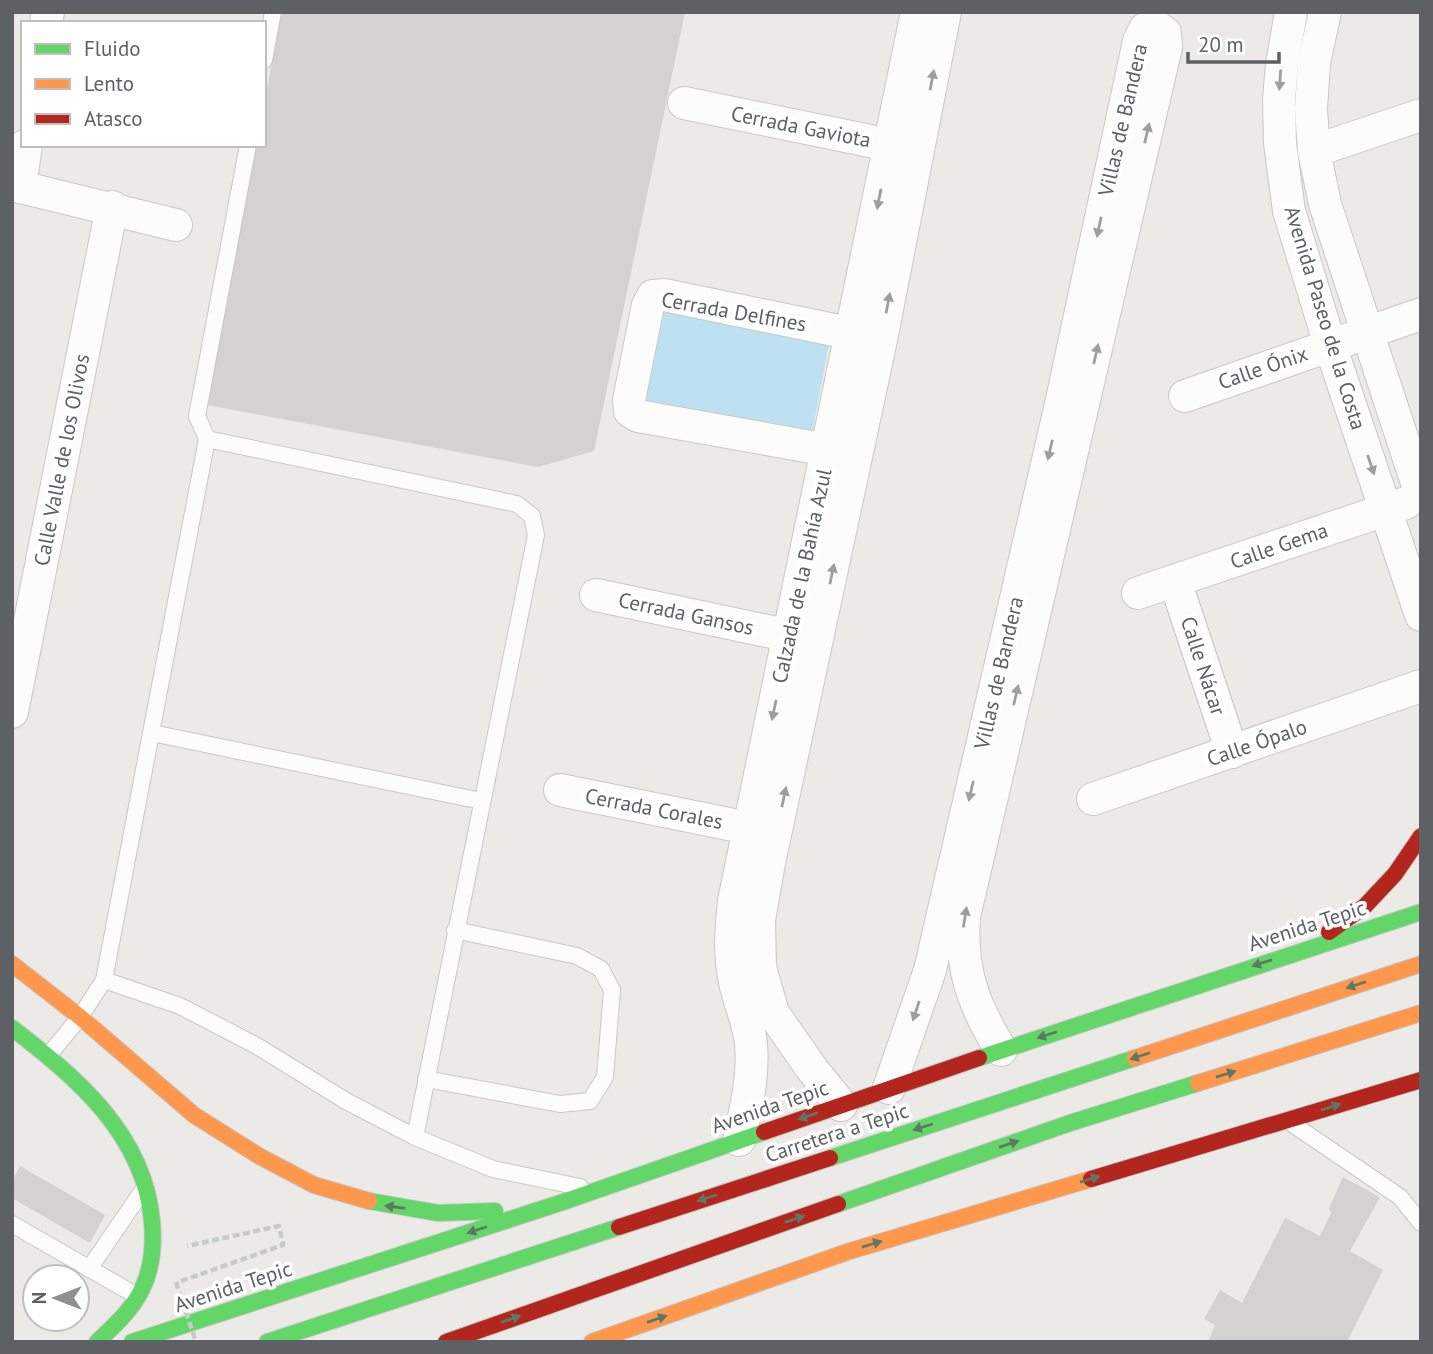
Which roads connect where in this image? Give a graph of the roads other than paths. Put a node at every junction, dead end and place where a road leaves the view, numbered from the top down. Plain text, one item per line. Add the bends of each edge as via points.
1 (273, 12) edge
2 (917, 12) edge
3 (945, 12) edge
4 (1291, 12) edge
5 (1325, 12) edge
6 (266, 49) edge
7 (684, 103) dead end
8 (1421, 115) edge
9 (26, 147) edge
10 (248, 147) edge
11 (904, 148) junction
12 (1314, 151) junction
13 (16, 186) edge
14 (112, 208) junction
15 (177, 225) dead end
16 (1421, 314) edge
17 (1365, 332) junction
18 (867, 337) junction
19 (1330, 345) junction
20 (1185, 396) dead end
21 (1072, 406) junction
22 (207, 439) junction
23 (828, 450) junction
24 (1421, 497) edge
25 (1386, 509) junction
26 (1175, 581) junction
27 (1139, 593) dead end
28 (596, 595) dead end
29 (1421, 615) edge
30 (804, 639) junction
31 (1421, 686) edge
32 (12, 712) edge
33 (152, 733) junction
34 (1231, 752) junction
35 (560, 790) dead end
36 (1093, 799) dead end
37 (481, 801) junction
38 (762, 831) junction
39 (1421, 836) edge
40 (1421, 912) edge
41 (455, 930) junction
42 (1309, 947) junction
43 (12, 964) edge
44 (1421, 964) edge
45 (930, 970) junction
46 (965, 970) junction
47 (104, 980) junction
48 (1421, 1013) edge
49 (80, 1017) junction
50 (760, 1018) junction
51 (12, 1028) edge
52 (1001, 1050) junction
53 (48, 1056) junction
54 (426, 1079) junction
55 (1421, 1080) edge
56 (889, 1088) junction
57 (841, 1105) junction
58 (1286, 1120) junction
59 (415, 1137) junction
60 (739, 1140) junction
61 (146, 1185) junction
62 (596, 1191) junction
63 (560, 1203) junction
64 (1421, 1223) edge
65 (12, 1224) edge
66 (79, 1263) edge
67 (91, 1266) edge
68 (91, 1270) edge
69 (136, 1296) junction
70 (97, 1342) edge
71 (132, 1342) edge
72 (267, 1342) edge
73 (446, 1342) edge
74 (592, 1342) edge

1 - 6 lane
2 - 11 street, Calzada de la Bahía Azul
11 -> 3 street, Calzada de la Bahía Azul
4 -> 19 street, Avenida Paseo de la Costa via 1282,64 1280,143 1289,211
5 - 12 street, Avenida Paseo de la Costa via 1314,63
7 - 11 street, Cerrada Gaviota
8 - 12 street
9 - 13 street
10 - 22 lane via 197,416
11 - 18 street, Calzada de la Bahía Azul
12 - 17 street, Avenida Paseo de la Costa via 1325,204
13 - 14 street
14 - 15 street
14 - 32 street, Calle Valle de los Olivos
16 - 17 street, Calle Ónix
17 - 19 street, Calle Ónix
17 - 24 street, Avenida Paseo de la Costa
18 - 23 street, Calzada de la Bahía Azul
18 - 23 street, Cerrada Delfines via 664,295 653,296 648,304 630,411
30 -> 18 street, Calzada de la Bahía Azul
19 - 20 street, Calle Ónix
19 -> 25 street, Avenida Paseo de la Costa
21 -> 21 street, Villas de Bandera via 1166,47 1165,33 1156,26 1145,30 1139,41
21 -> 45 street, Villas de Bandera
46 -> 21 street, Villas de Bandera via 964,918
22 - 33 lane
22 - 37 lane via 517,504 532,516 536,535
23 - 30 street, Calzada de la Bahía Azul
24 - 25 street, Calle Gema
25 - 26 street, Calle Gema
25 - 29 street, Avenida Paseo de la Costa
26 - 27 street, Calle Gema
26 - 34 street, Calle Nácar
28 - 30 street, Cerrada Gansos
30 - 38 street, Calzada de la Bahía Azul
31 - 34 street, Calle Ópalo
33 - 37 lane
33 - 47 lane
34 - 36 street, Calle Ópalo
35 - 38 street, Cerrada Corales
37 - 41 lane
38 - 50 street, Calzada de la Bahía Azul
39 - 42 main road via 1365,906
40 - 42 main road, Avenida Tepic
41 - 54 lane
41 - 54 lane via 577,956 601,969 612,990 605,1077 590,1101 560,1104
42 -> 52 main road, Avenida Tepic
43 - 49 main road
44 -> 72 main road, Carretera a Tepic
45 - 46 street
45 -> 56 street, Villas de Bandera
46 - 52 street, Villas de Bandera
47 - 49 lane
47 - 59 lane via 180,1006
73 -> 48 main road via 1060,1126
49 - 53 lane
63 -> 49 main road via 438,1213 383,1205 314,1185 194,1115
50 - 57 street, Calzada de la Bahía Azul
50 - 60 street, Calzada de la Bahía Azul via 751,1046 751,1083
51 - 53 main road
52 - 56 main road, Avenida Tepic
53 - 61 main road via 99,1103
54 - 59 lane
58 -> 55 main road
56 - 57 main road, Avenida Tepic
57 -> 60 main road, Avenida Tepic
58 - 64 lane via 1400,1197
74 -> 58 main road via 850,1251
59 - 62 lane via 493,1169
60 - 62 main road, Avenida Tepic
61 - 67 lane
61 - 69 main road via 154,1233 146,1281
62 - 63 main road, Avenida Tepic
63 -> 71 main road, Avenida Tepic
65 - 66 lane
68 - 69 lane
69 - 70 main road

